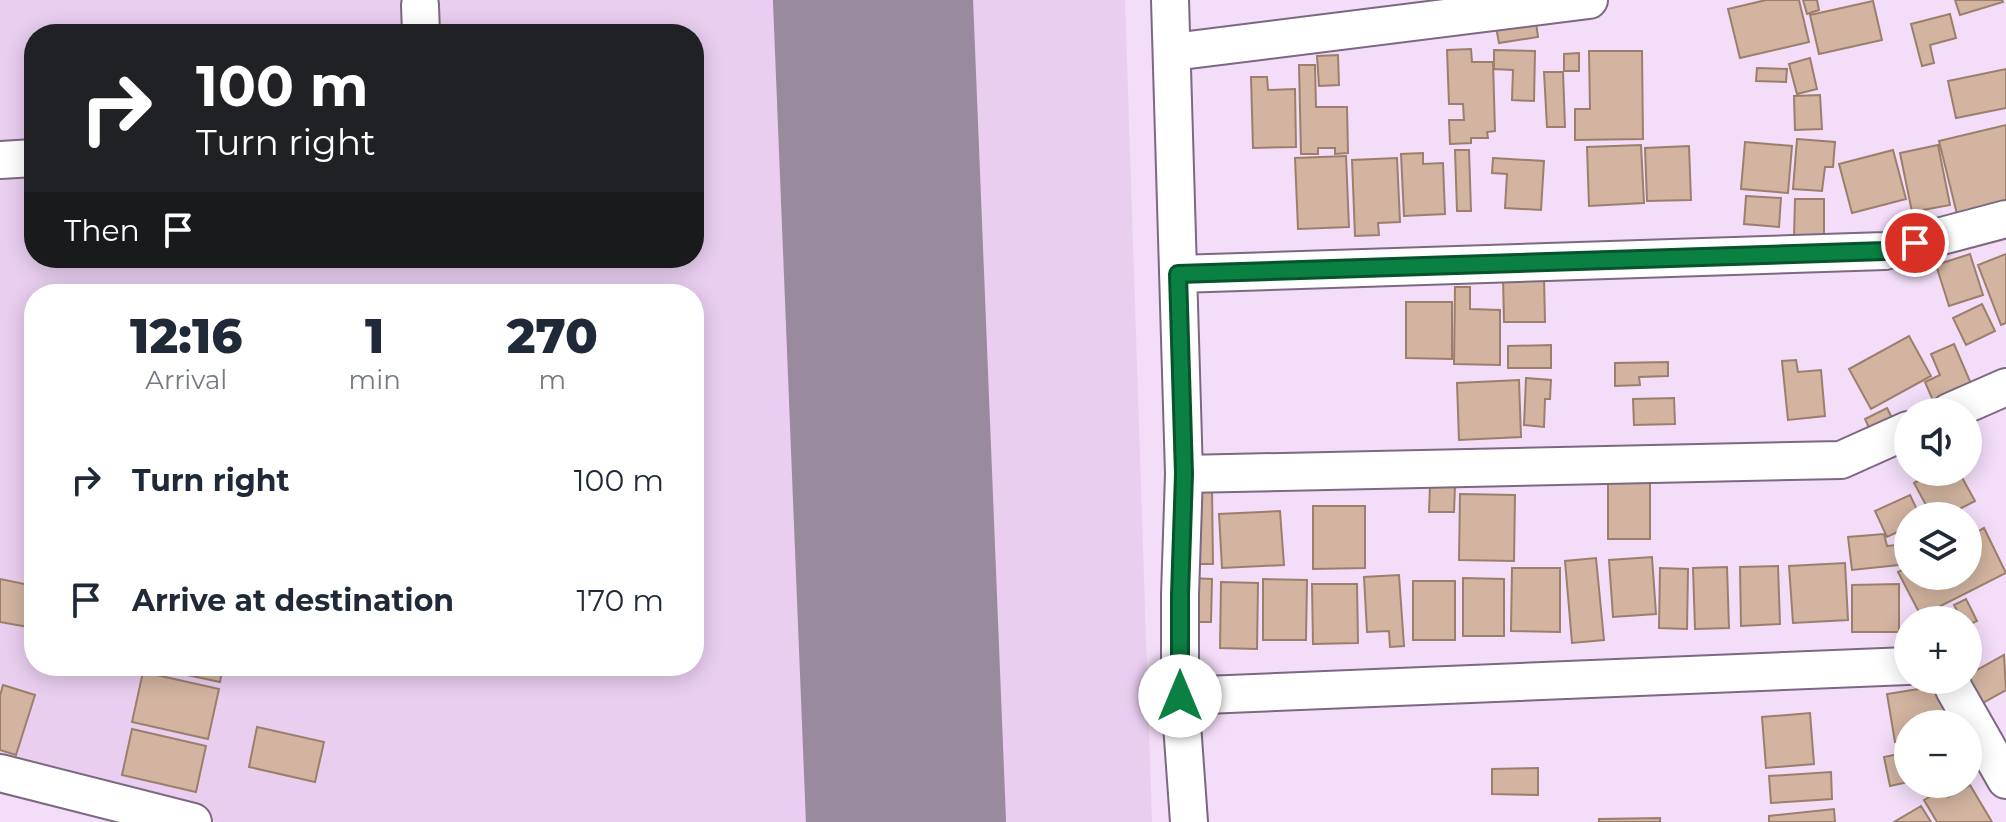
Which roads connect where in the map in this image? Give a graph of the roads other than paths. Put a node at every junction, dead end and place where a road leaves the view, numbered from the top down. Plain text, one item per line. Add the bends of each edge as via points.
1 (1170, 0) edge
2 (1589, 0) edge
3 (1173, 52) junction
4 (24, 159) edge
5 (0, 160) edge
6 (2006, 219) edge
7 (1178, 274) junction
8 (2006, 387) edge
9 (1981, 398) edge
10 (1894, 436) edge
11 (1184, 474) junction
12 (1894, 667) edge
13 (1957, 694) edge
14 (1180, 696) junction
15 (0, 773) edge
16 (2006, 780) edge
17 (193, 822) edge
18 (1189, 822) edge

1 - 3 street
2 - 3 street
3 - 7 street
4 - 5 street
6 - 7 street via 1885,251
7 - 11 street
8 - 9 street
10 - 11 street via 1841,460
11 - 14 street
12 - 14 street
13 - 16 street
14 - 18 street
15 - 17 street

